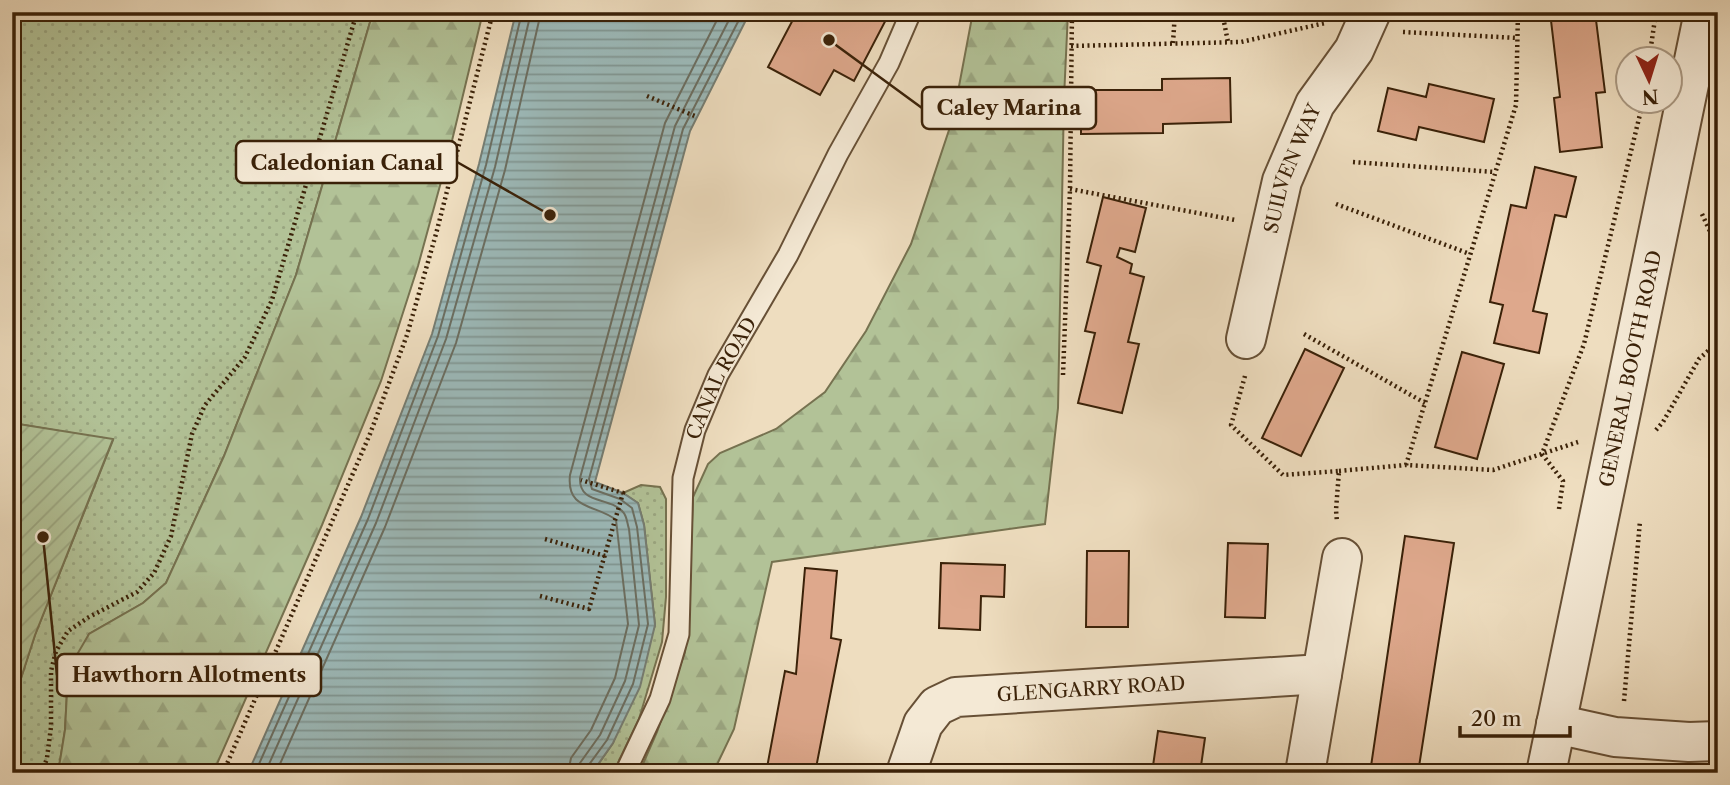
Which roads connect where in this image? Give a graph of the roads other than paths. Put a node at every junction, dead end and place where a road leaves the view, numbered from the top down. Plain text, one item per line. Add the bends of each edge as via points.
1 (911, 12) edge
2 (1704, 12) edge
3 (1369, 17) edge
4 (1245, 339) road end
5 (1342, 558) road end
6 (1322, 674) junction
7 (1556, 724) junction
8 (1718, 741) edge
9 (625, 773) edge
10 (906, 773) edge
11 (1305, 773) edge
12 (1546, 773) edge

1 - 9 lane, CANAL ROAD via 788,255 718,376 695,430 683,478 679,634 660,699
2 - 7 street, GENERAL BOOTH ROAD
3 - 4 street, SUILVEN WAY via 1354,50 1315,104 1282,181
5 - 6 street
6 - 10 street, GLENGARRY ROAD via 956,697 937,706 923,724
6 - 11 street
7 - 8 street via 1615,737
7 - 12 street, GENERAL BOOTH ROAD

